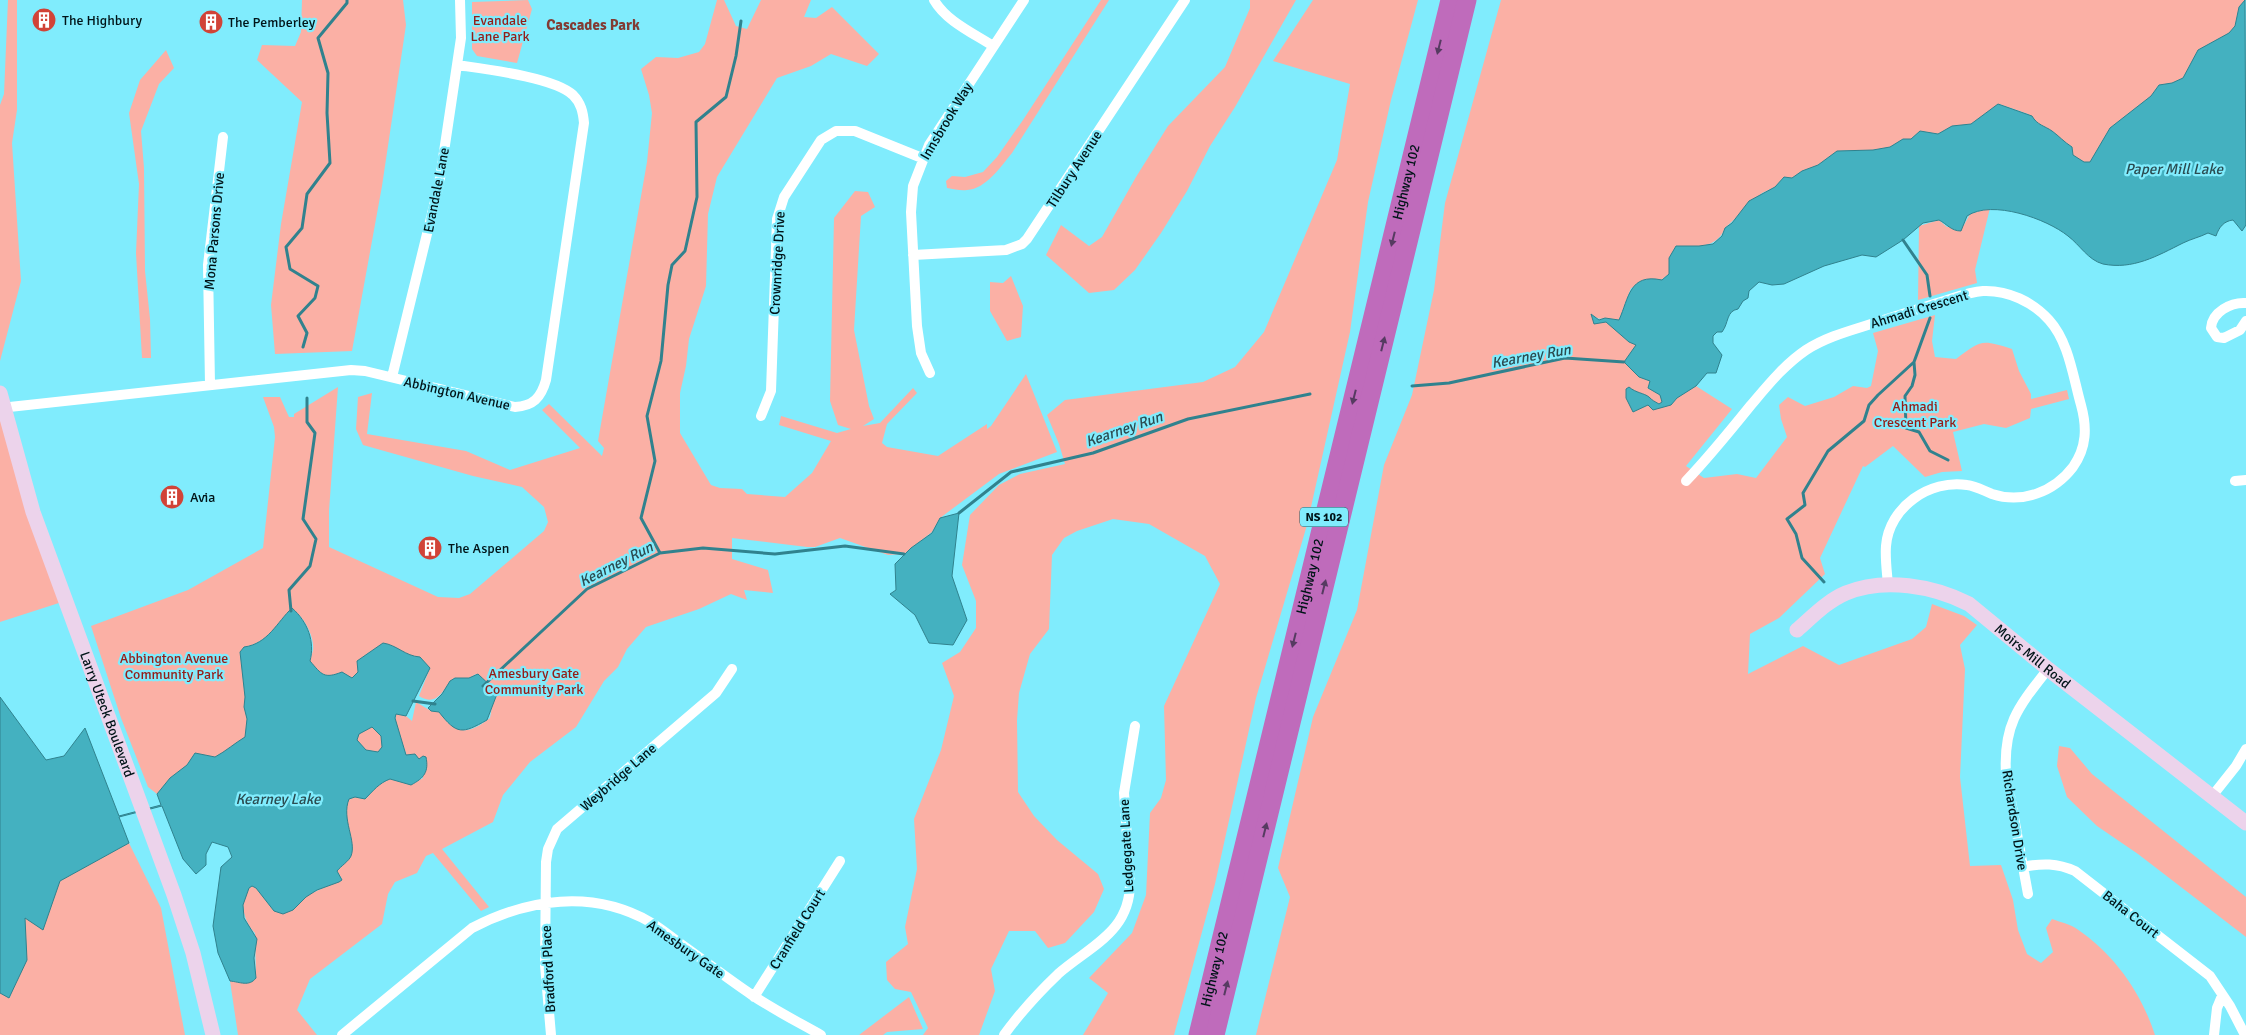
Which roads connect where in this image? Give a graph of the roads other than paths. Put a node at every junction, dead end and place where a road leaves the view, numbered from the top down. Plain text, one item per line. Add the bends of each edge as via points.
1 (460, 0) edge
2 (934, 0) edge
3 (1024, 0) edge
4 (1185, 0) edge
5 (1450, 0) edge
6 (1467, 0) edge
7 (993, 46) junction
8 (457, 65) junction
9 (223, 137) dead end
10 (922, 158) junction
11 (913, 255) junction
12 (2246, 303) edge
13 (2246, 321) edge
14 (930, 373) dead end
15 (392, 377) junction
16 (210, 385) junction
17 (0, 393) edge
18 (2, 408) edge
19 (761, 416) dead end
20 (1686, 481) dead end
21 (1888, 585) junction
22 (1797, 630) dead end
23 (732, 669) dead end
24 (2048, 669) junction
25 (1135, 726) dead end
26 (2246, 749) edge
27 (2213, 796) junction
28 (2246, 823) edge
29 (840, 861) dead end
30 (2023, 867) junction
31 (2028, 894) dead end
32 (545, 903) junction
33 (2222, 996) junction
34 (754, 997) junction
35 (213, 1035) edge
36 (342, 1035) edge
37 (551, 1035) edge
38 (821, 1035) edge
39 (1004, 1035) edge
40 (1198, 1035) edge
41 (1215, 1035) edge
42 (2214, 1035) edge
43 (2245, 1035) edge

1 - 8 street, Evandale Lane via 461,33
2 - 7 street via 941,11
3 - 7 street, Innsbrook Way
4 - 11 street, Tilbury Avenue via 1022,244 1006,250
5 -> 40 highway, Highway 102 / NS 102
41 -> 6 highway, Highway 102 / NS 102
7 - 10 street, Innsbrook Way
8 - 15 street, Evandale Lane via 439,185
8 - 15 street, Abbington Avenue via 514,74 564,88 580,104 583,112 546,380 543,392 536,400 526,406 515,407
9 - 16 street, Mona Parsons Drive via 208,265
10 - 11 street, Innsbrook Way via 911,199
10 - 19 street, Crownridge Drive via 855,130 836,131 821,140 784,197 777,219 771,391
11 - 14 street, Innsbrook Way via 917,326 921,353
12 - 13 street via 2228,306 2217,313 2211,328 2217,336 2224,338 2240,330
15 - 16 street, Abbington Avenue via 351,370
16 - 18 street, Abbington Avenue
17 - 18 main road, Larry Uteck Boulevard
18 - 35 main road, Larry Uteck Boulevard via 33,512 188,936
20 - 21 street, Ahmadi Crescent via 1779,373 1817,344 1839,334 1970,293 2000,292 2032,305 2052,323 2062,338 2086,422 2079,457 2056,484 2036,494 2003,496 1956,484 1917,496 1903,508 1890,531 1886,546
21 - 22 main road, Moirs Mill Road via 1846,593
21 - 24 main road, Moirs Mill Road via 1928,589 1969,604
23 - 32 street, Weybridge Lane via 716,693 558,829 548,849
24 - 27 main road, Moirs Mill Road
24 - 30 street, Richardson Drive via 2019,707 2007,739 2006,774
25 - 39 street, Ledgegate Lane via 1124,793 1130,881 1126,910 1110,934 1057,976
26 - 27 street
27 - 28 main road, Moirs Mill Road
29 - 34 street, Cranfield Court
30 - 31 street, Richardson Drive
30 - 33 street, Baha Court via 2052,864 2075,871 2210,976
32 - 34 street, Amesbury Gate via 592,903 623,910 650,922
32 - 36 street, Amesbury Gate via 520,907 472,928
32 - 37 street, Bradford Place via 545,964
33 - 42 street
33 - 43 street, Baha Court
34 - 38 street, Amesbury Gate

